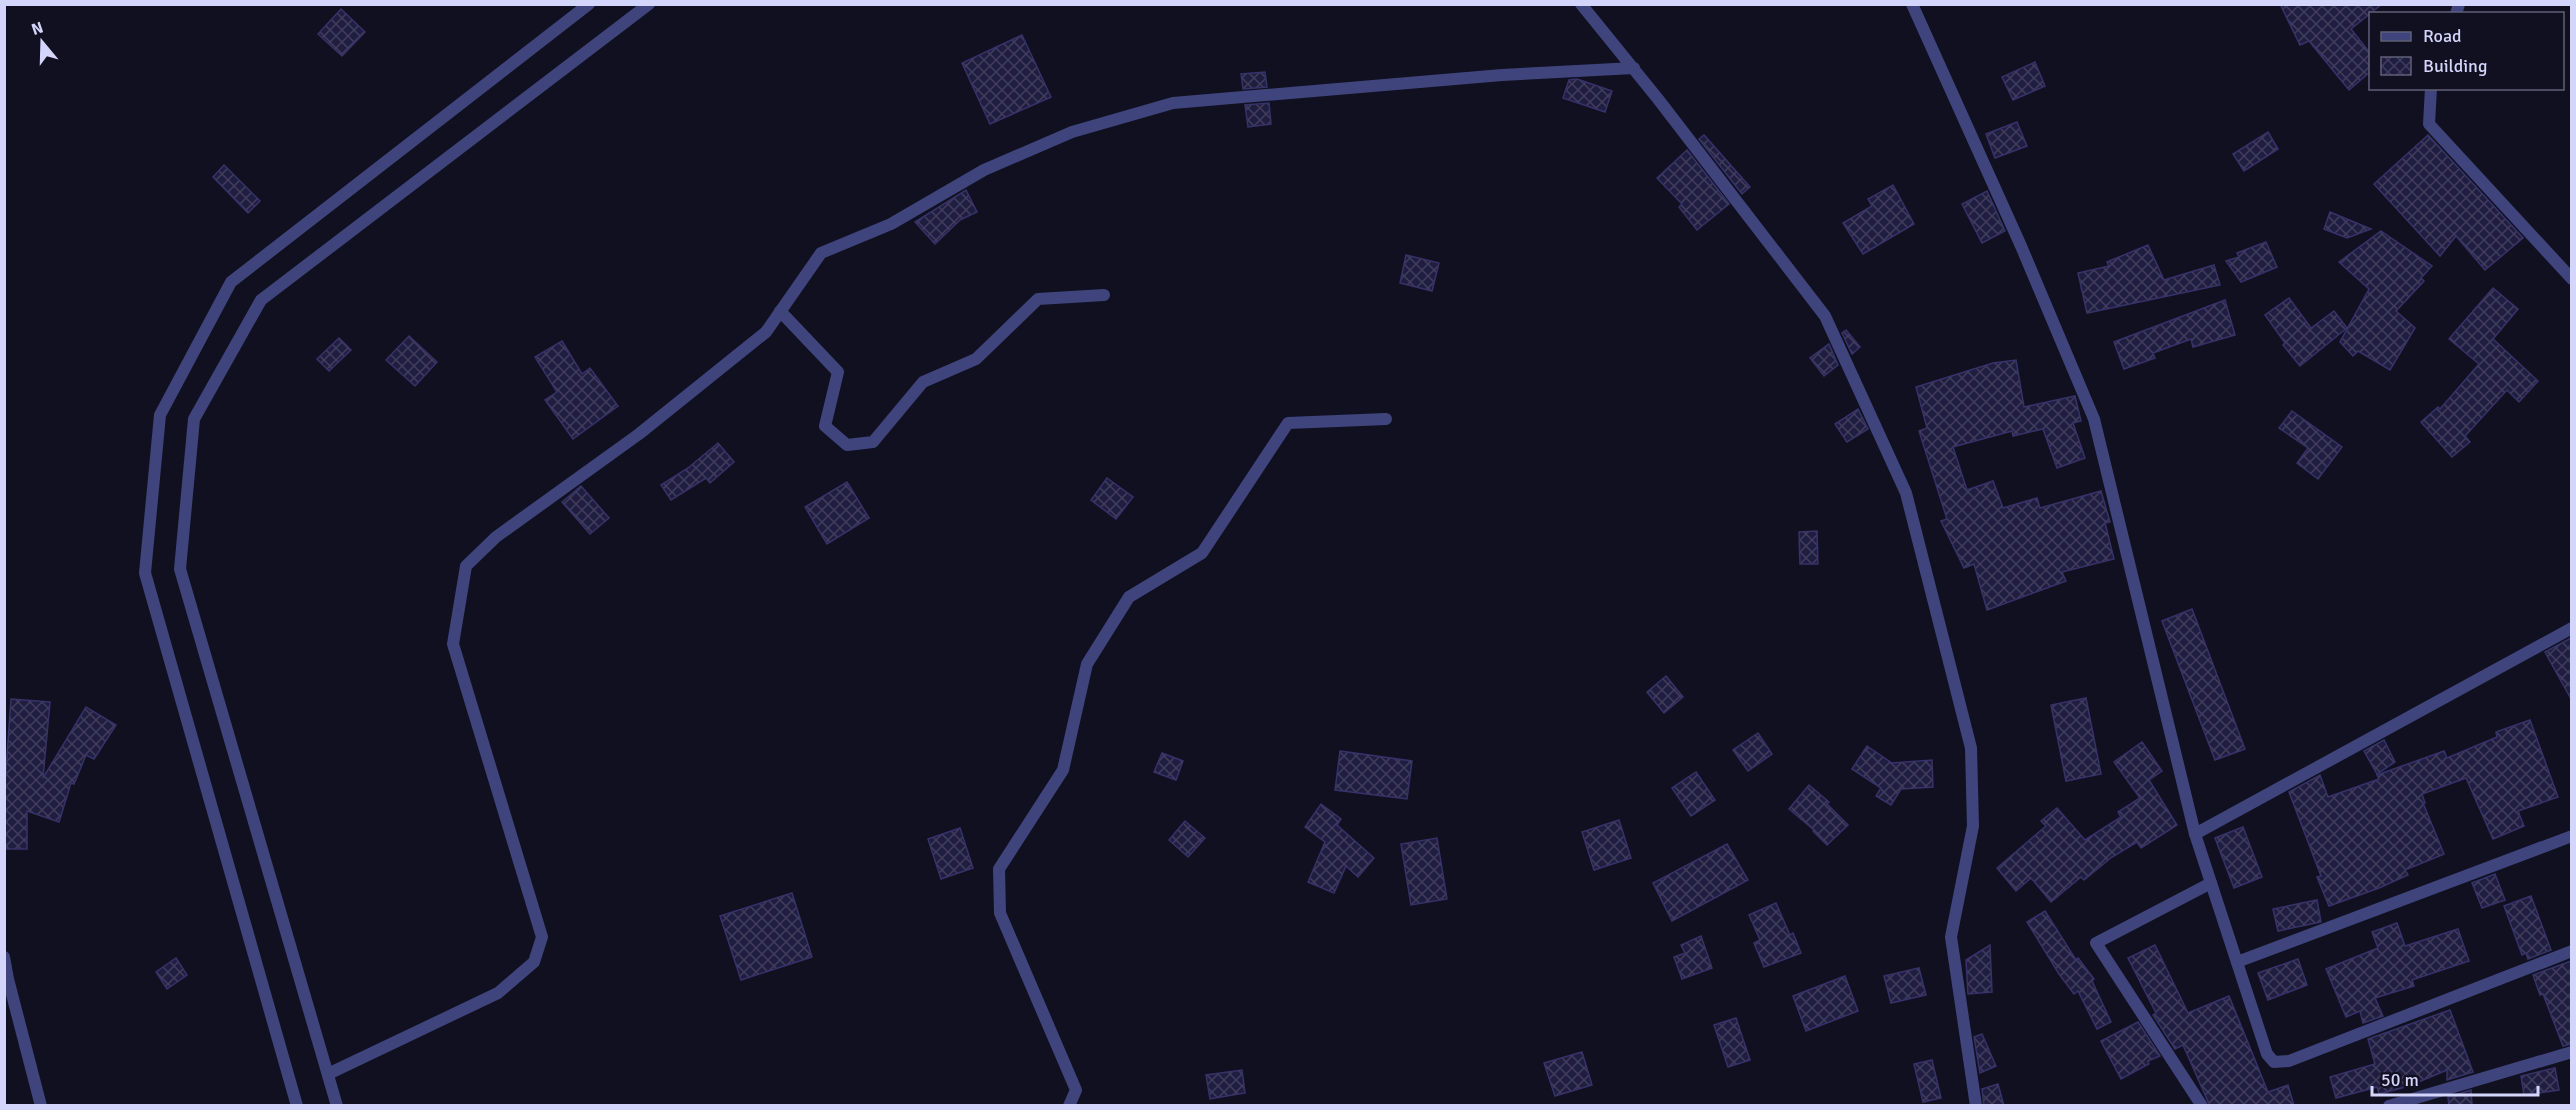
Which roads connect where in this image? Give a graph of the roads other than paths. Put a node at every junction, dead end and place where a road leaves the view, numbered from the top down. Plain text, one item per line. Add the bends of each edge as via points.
1 (589, 4) edge
2 (649, 4) edge
3 (1581, 4) edge
4 (1912, 4) edge
5 (1634, 68) junction
6 (2431, 90) edge
7 (2571, 279) edge
8 (1104, 294) dead end
9 (780, 311) junction
10 (1386, 419) dead end
11 (2571, 628) edge
12 (2195, 834) junction
13 (2571, 836) edge
14 (2211, 883) junction
15 (2571, 951) edge
16 (4, 957) edge
17 (2237, 962) junction
18 (2571, 1052) edge
19 (328, 1074) junction
20 (40, 1106) edge
21 (297, 1106) edge
22 (337, 1106) edge
23 (1069, 1106) edge
24 (1976, 1106) edge
25 (2202, 1106) edge
26 (2389, 1106) edge

1 - 21 street via 231,282 160,415 145,573
2 - 19 street via 261,300 194,419 180,569
3 - 5 street
4 - 12 street via 2094,418
5 - 9 street via 1502,75 1173,103 1072,132 984,170 891,224 821,253
5 - 24 street via 1825,316 1906,493 1971,748 1973,826 1951,937
6 - 7 street via 2429,124
8 - 9 street via 1038,299 976,359 923,382 873,442 847,446 825,426 838,372
9 - 19 street via 766,332 639,434 496,537 466,566 453,644 542,938 534,962 498,993
10 - 23 street via 1288,423 1202,553 1129,597 1087,664 1063,770 999,869 1000,913 1076,1090
11 - 12 street
12 - 14 street
13 - 17 street
14 - 17 street
14 - 25 street via 2096,943
15 - 17 street via 2289,1061 2274,1062 2267,1054
16 - 20 street
18 - 26 street
19 - 22 street

